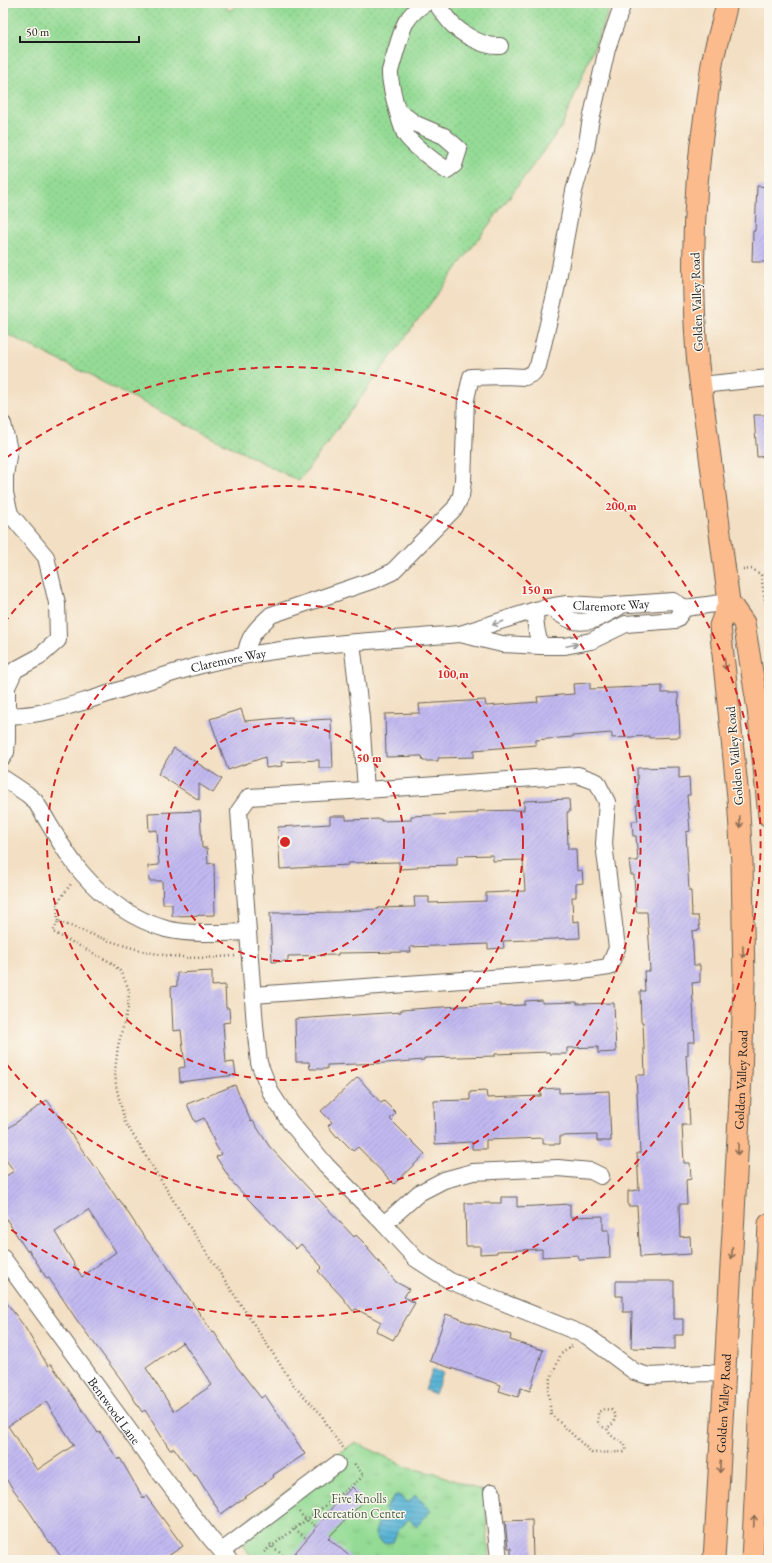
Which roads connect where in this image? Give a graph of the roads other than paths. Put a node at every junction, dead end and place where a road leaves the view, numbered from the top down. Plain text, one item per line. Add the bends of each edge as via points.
1 (426, 3) edge
2 (436, 3) edge
3 (623, 3) edge
4 (727, 3) edge
5 (500, 46) dead end
6 (398, 111) dead end
7 (769, 378) edge
8 (701, 385) junction
9 (3, 424) edge
10 (729, 602) junction
11 (542, 608) junction
12 (685, 608) junction
13 (460, 634) junction
14 (352, 643) junction
15 (541, 646) junction
16 (246, 655) junction
17 (5, 716) edge
18 (3, 757) edge
19 (3, 778) edge
20 (366, 790) junction
21 (769, 816) edge
22 (248, 932) junction
23 (253, 995) junction
24 (601, 1176) dead end
25 (384, 1224) junction
26 (769, 1224) edge
27 (3, 1258) edge
28 (725, 1374) junction
29 (343, 1460) road end
30 (492, 1492) dead end
31 (225, 1556) edge
32 (498, 1560) edge
33 (714, 1560) edge
34 (752, 1560) edge

1 - 6 street via 405,23 390,72 392,93
2 - 5 street via 453,25 473,40
3 - 16 street via 607,49 538,366 533,373 525,377 471,377 466,399 461,496 455,508 392,572 271,615 247,644
4 - 8 main road, Golden Valley Road via 713,60 699,153 694,217 694,330
7 - 8 street
8 - 10 main road, Golden Valley Road
9 - 17 street via 9,450 5,493 10,514 46,557 57,603 58,640 40,657 15,670 7,686
10 - 12 street, Claremore Way
10 - 21 main road, Golden Valley Road via 744,623 758,709
10 -> 28 main road, Golden Valley Road via 720,626 738,797 744,984
11 - 12 street, Claremore Way via 567,604 602,606 673,601
11 -> 13 street, Claremore Way
11 - 15 street via 535,622
15 -> 12 street, Claremore Way via 565,646 592,641 626,624 676,620
13 - 14 street, Claremore Way
13 - 15 street, Claremore Way via 502,644
14 - 16 street, Claremore Way
14 - 20 street
16 - 17 street, Claremore Way via 203,664 70,706 34,714
17 - 18 street via 7,740
19 - 22 street via 35,801 79,870 104,897 136,918 167,929 204,933
20 - 22 street via 249,797 239,811
20 - 23 street via 578,775 597,782 607,802 604,844 617,948 609,967 575,972
22 - 23 street
23 - 25 street via 259,1063 272,1093 290,1122 326,1165
24 - 25 street via 591,1171 558,1168 473,1172 444,1180 420,1193
25 - 28 street via 416,1259 450,1281 587,1336 634,1372 649,1376
34 -> 26 main road
27 - 31 street, Bentwood Lane via 161,1474
28 -> 33 main road, Golden Valley Road
29 - 31 street
30 - 32 street

